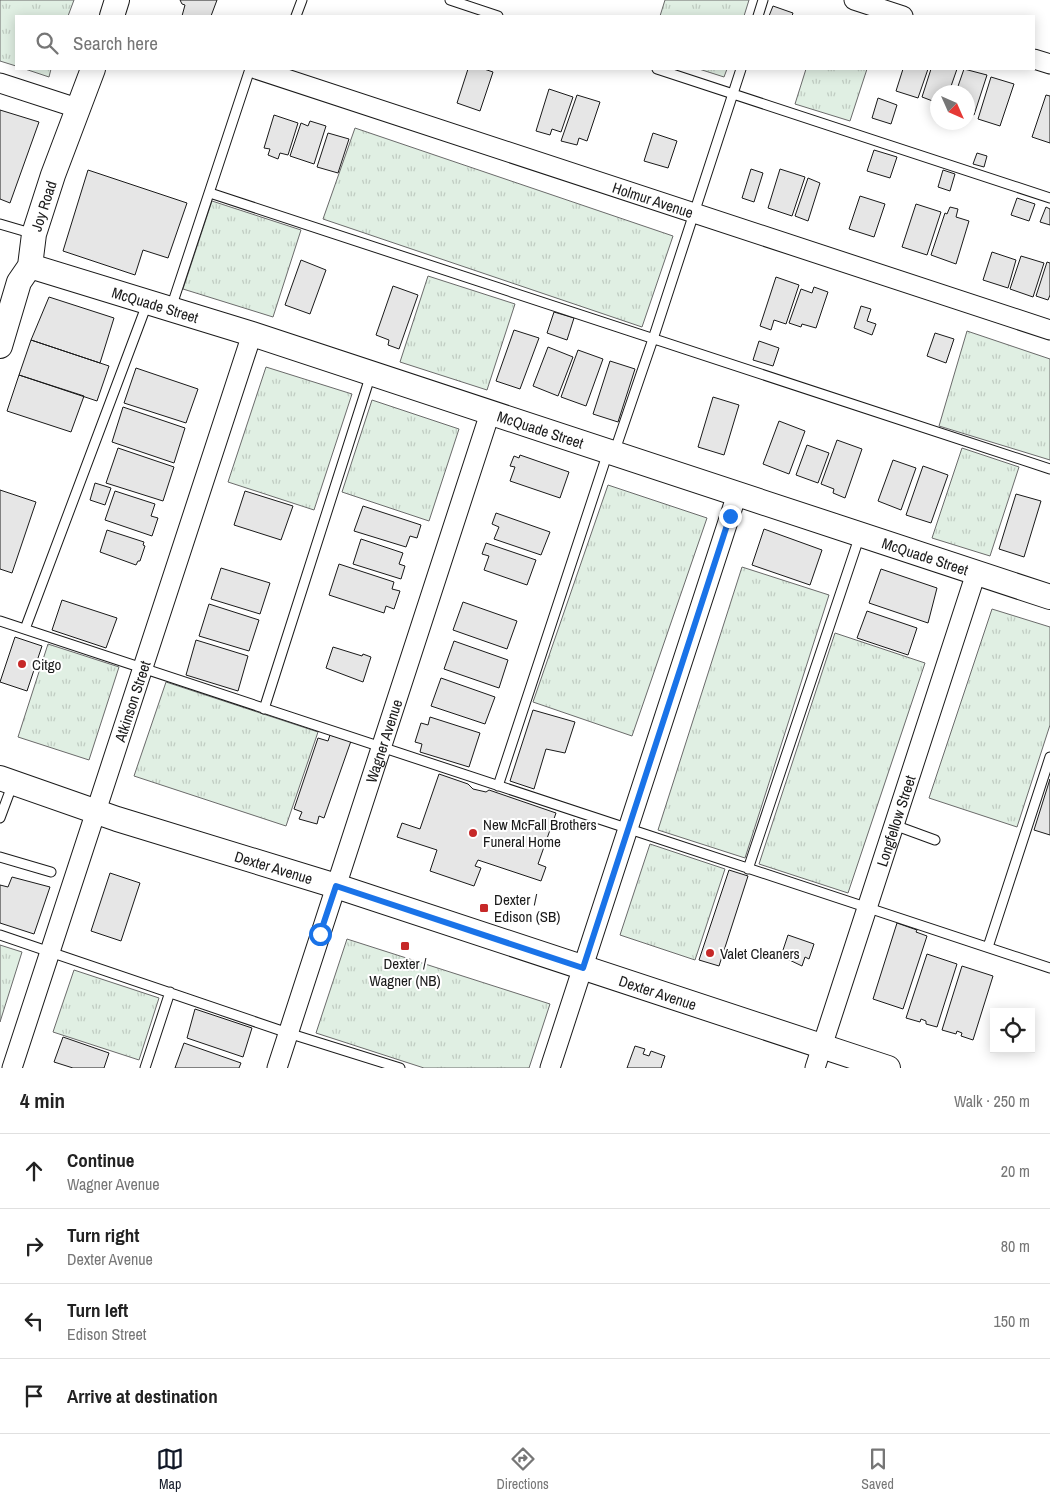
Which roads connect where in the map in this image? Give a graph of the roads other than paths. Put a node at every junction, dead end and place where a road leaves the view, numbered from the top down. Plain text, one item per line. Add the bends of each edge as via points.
1 (117, 0) edge
2 (302, 0) edge
3 (450, 0) edge
4 (763, 0) edge
5 (854, 0) edge
6 (112, 15) edge
7 (296, 15) edge
8 (495, 15) edge
9 (758, 15) edge
10 (900, 15) edge
11 (1035, 59) edge
12 (1050, 64) edge
13 (93, 70) edge
14 (250, 70) edge
15 (263, 70) edge
16 (659, 70) edge
17 (741, 70) edge
18 (277, 72) edge
19 (0, 83) edge
20 (732, 94) junction
21 (77, 108) junction
22 (210, 193) junction
23 (1050, 198) edge
24 (694, 212) junction
25 (0, 224) edge
26 (34, 234) junction
27 (30, 266) junction
28 (148, 301) junction
29 (170, 308) junction
30 (1050, 330) edge
31 (252, 334) junction
32 (653, 339) junction
33 (0, 346) edge
34 (371, 374) junction
35 (490, 413) junction
36 (611, 453) junction
37 (1050, 469) edge
38 (737, 494) junction
39 (860, 535) junction
40 (976, 573) junction
41 (1050, 597) edge
42 (0, 621) edge
43 (25, 630) junction
44 (143, 670) junction
45 (264, 709) junction
46 (381, 747) junction
47 (1050, 757) edge
48 (6, 780) edge
49 (498, 786) junction
50 (96, 811) junction
51 (0, 818) edge
52 (894, 826) junction
53 (628, 829) junction
54 (936, 840) dead end
55 (0, 857) edge
56 (748, 869) junction
57 (51, 872) dead end
58 (336, 886) junction
59 (867, 907) junction
60 (0, 935) edge
61 (988, 947) junction
62 (51, 951) junction
63 (583, 968) junction
64 (1050, 968) edge
65 (170, 992) junction
66 (288, 1033) junction
67 (819, 1057) edge
68 (12, 1068) edge
69 (145, 1068) edge
70 (276, 1068) edge
71 (400, 1068) edge
72 (550, 1068) edge
73 (888, 1068) edge

1 - 6 street
2 - 7 lane
3 - 8 lane
4 - 9 lane
5 - 10 street
11 - 12 street
13 - 21 street, Joy Road
14 - 22 lane
15 - 18 street, Holmur Avenue
16 - 20 lane
17 - 20 lane
18 - 24 street, Holmur Avenue
19 - 21 street
20 - 23 lane
20 - 24 lane
21 - 26 street, Joy Road
22 - 29 lane
22 - 32 lane
24 - 30 street, Holmur Avenue
24 - 32 lane
25 - 26 lane
26 - 27 street, Joy Road
27 - 28 street, McQuade Street
27 - 33 street, Joy Road via 19,282
28 - 29 street, McQuade Street
28 - 43 lane
29 - 31 street, McQuade Street
31 - 34 street, McQuade Street
31 - 44 street, Atkinson Street
32 - 36 lane
32 - 37 lane
34 - 35 street, McQuade Street
34 - 45 lane
35 - 36 street, McQuade Street
35 - 46 street, Wagner Avenue
36 - 38 street, McQuade Street
36 - 49 lane
38 - 39 street, McQuade Street
38 - 53 street
39 - 40 street, McQuade Street
39 - 56 lane
40 - 41 street, McQuade Street
40 - 52 street, Longfellow Street
42 - 43 lane
43 - 44 lane
44 - 45 lane
44 - 50 street, Atkinson Street
45 - 46 lane
46 - 49 lane
46 - 58 street, Wagner Avenue
47 - 61 lane via 1010,866 1009,895
48 - 50 street, Dexter Avenue
48 - 51 lane
49 - 53 lane
50 - 58 street, Dexter Avenue
50 - 62 street, Atkinson Street
52 - 54 lane
52 - 59 street, Longfellow Street
53 - 56 lane
53 - 63 street
55 - 57 lane
56 - 59 lane
58 - 63 street, Dexter Avenue
58 - 66 street, Wagner Avenue
59 - 61 lane
59 - 67 street, Longfellow Street
60 - 62 lane
61 - 64 lane
62 - 65 lane
62 - 68 street, Atkinson Street
63 - 67 street, Dexter Avenue
63 - 72 street
65 - 66 lane
65 - 69 lane
66 - 70 street, Wagner Avenue
66 - 71 lane
67 - 73 street, Dexter Avenue

